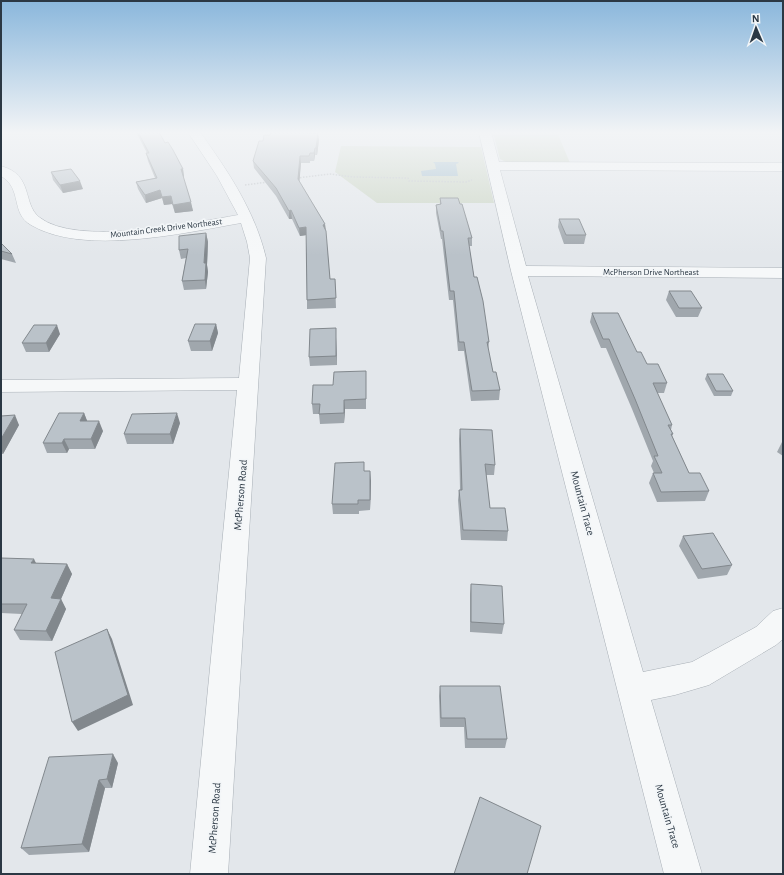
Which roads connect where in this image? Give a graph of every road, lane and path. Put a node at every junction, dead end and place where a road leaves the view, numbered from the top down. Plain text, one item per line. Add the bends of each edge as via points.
1 (5, 173) edge
2 (220, 173) edge
3 (496, 173) edge
4 (291, 179) edge
5 (472, 180) dead end
6 (268, 182) edge
7 (229, 187) junction
8 (246, 218) junction
9 (519, 271) junction
10 (783, 273) edge
11 (248, 384) junction
12 (1, 386) edge
13 (783, 620) edge
14 (632, 689) junction
15 (209, 874) edge
16 (683, 874) edge

1 - 8 street, Mountain Creek Drive Northeast via 20,185 24,210 28,216 47,228 74,235 126,235
2 - 7 street, McPherson Road
3 - 9 street, Mountain Trace
4 - 5 path via 330,174 408,178 410,182
6 - 7 path
7 - 8 street, McPherson Road
8 - 11 street, McPherson Road via 256,244 258,258
9 - 10 street, McPherson Drive Northeast
9 - 14 street, Mountain Trace
11 - 12 street
11 - 15 street, McPherson Road
13 - 14 street via 766,636 698,676
14 - 16 street, Mountain Trace

